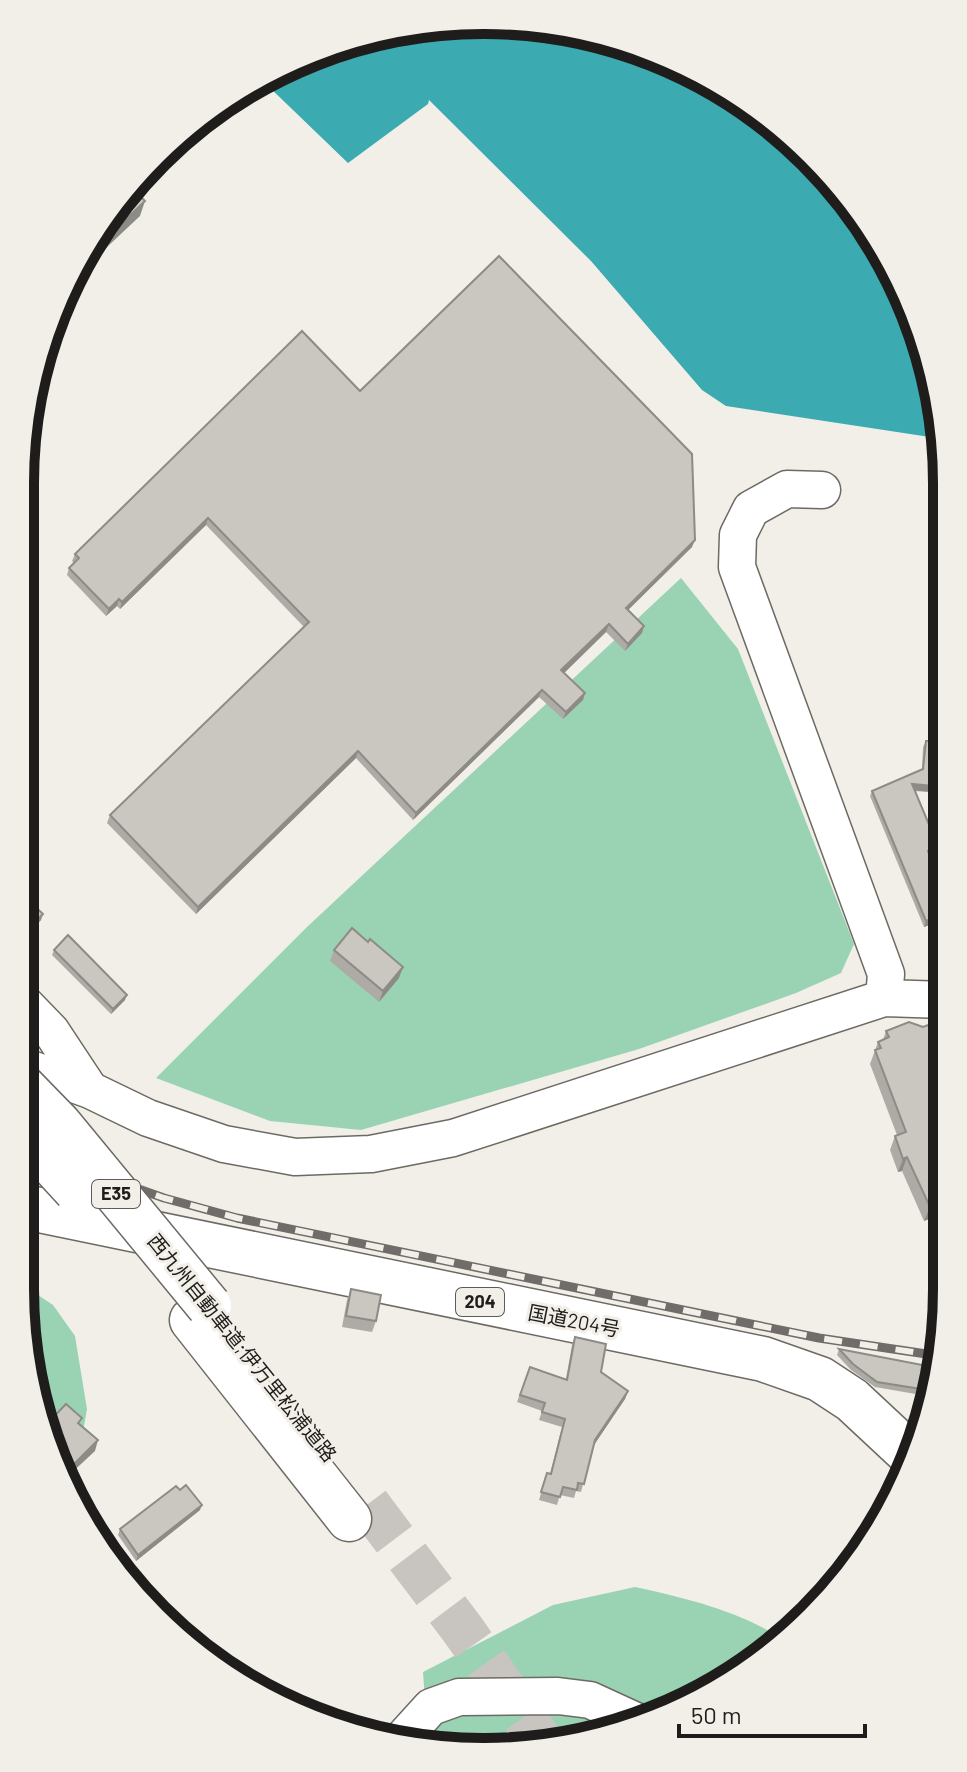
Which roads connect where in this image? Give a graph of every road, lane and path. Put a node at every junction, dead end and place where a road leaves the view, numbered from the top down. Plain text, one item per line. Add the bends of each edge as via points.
1 (822, 490) dead end
2 (884, 998) junction
3 (933, 1000) edge
4 (34, 1013) edge
5 (34, 1070) edge
6 (90, 1090) junction
7 (34, 1098) edge
8 (34, 1126) edge
9 (34, 1143) edge
10 (34, 1209) edge
11 (201, 1313) junction
12 (904, 1448) edge
13 (358, 1512) tunnel mouth
14 (624, 1715) edge
15 (409, 1731) edge

1 - 2 street via 787,489 751,509 738,535 737,567 886,974
2 - 3 street
2 - 6 street via 453,1138 371,1154 295,1157 224,1144 148,1118
4 - 6 street
5 - 6 street
7 - 11 highway, 西九州自動車道;伊万里松浦道路 / E35, bridge
8 - 11 highway, 西九州自動車道;伊万里松浦道路 / E35
9 - 11 highway, bridge
10 - 12 highway, 国道204号 / 204 via 763,1359 820,1379 852,1400
11 - 13 highway, 西九州自動車道;伊万里松浦道路 / E35
14 - 15 street via 590,1700 558,1696 459,1697 431,1707

